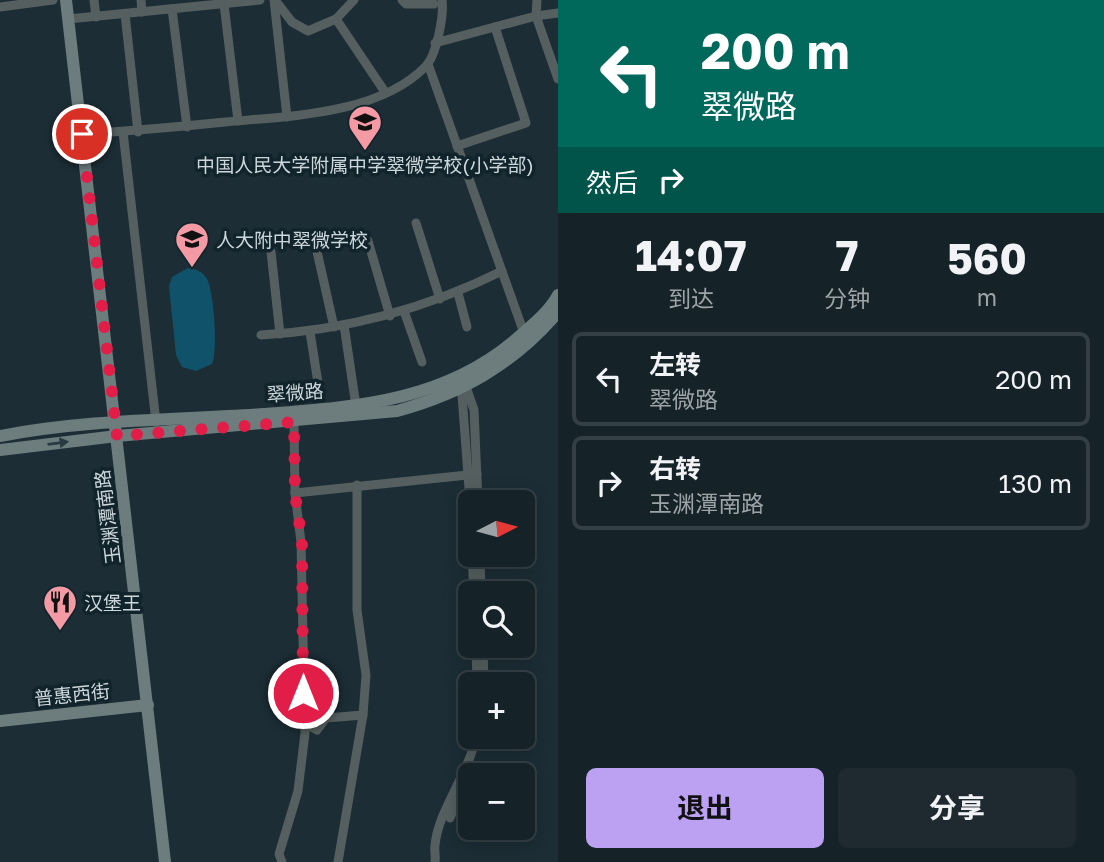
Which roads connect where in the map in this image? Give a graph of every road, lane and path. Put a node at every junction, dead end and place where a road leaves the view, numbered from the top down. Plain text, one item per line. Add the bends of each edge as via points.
1 (53, 0) edge
2 (66, 0) edge
3 (94, 0) edge
4 (141, 0) edge
5 (260, 0) edge
6 (274, 0) edge
7 (354, 0) edge
8 (402, 0) edge
9 (537, 0) edge
10 (245, 1) edge
11 (438, 2) edge
12 (195, 3) edge
13 (225, 4) junction
14 (0, 7) edge
15 (172, 9) junction
16 (142, 12) junction
17 (558, 13) edge
18 (125, 14) junction
19 (536, 16) junction
20 (96, 17) junction
21 (68, 19) junction
22 (336, 19) junction
23 (495, 27) junction
24 (435, 43) junction
25 (428, 64) junction
26 (558, 79) edge
27 (385, 92) junction
28 (287, 117) junction
29 (238, 121) junction
30 (187, 127) junction
31 (123, 132) junction
32 (138, 132) junction
33 (82, 134) junction
34 (457, 146) junction
35 (416, 223) dead end
36 (368, 241) dead end
37 (316, 247) dead end
38 (271, 251) dead end
39 (502, 271) junction
40 (458, 293) junction
41 (558, 295) edge
42 (440, 299) junction
43 (404, 311) junction
44 (558, 312) edge
45 (390, 316) junction
46 (339, 326) junction
47 (467, 327) dead end
48 (310, 332) junction
49 (524, 333) junction
50 (280, 334) junction
51 (261, 335) dead end
52 (422, 362) dead end
53 (318, 383) dead end
54 (463, 384) junction
55 (356, 406) junction
56 (156, 422) junction
57 (294, 422) junction
58 (116, 429) junction
59 (0, 436) edge
60 (0, 450) edge
61 (472, 474) junction
62 (357, 485) junction
63 (472, 490) edge
64 (475, 490) edge
65 (295, 493) junction
66 (148, 705) junction
67 (363, 715) junction
68 (0, 721) edge
69 (304, 723) junction
70 (473, 749) edge
71 (479, 749) edge
72 (436, 859) edge
73 (165, 862) edge
74 (282, 862) edge
75 (338, 862) edge

1 - 14 street
2 - 21 main road, 玉渊潭南路
3 - 20 street
4 - 16 street
5 - 10 street
6 - 22 street via 292,22 308,31
6 - 28 street
7 - 22 street
8 - 11 street via 405,4
9 - 19 street
10 - 13 street
11 - 24 street via 444,16
12 - 13 street
12 - 15 street
13 - 29 street
15 - 16 street
15 - 30 street
16 - 18 street
17 - 19 street
18 - 20 street
18 - 32 street
19 - 23 street
19 - 26 street
20 - 21 street
21 - 33 main road, 玉渊潭南路
22 - 27 street
23 - 24 street
23 - 34 street via 526,123
24 - 25 street
25 - 27 street
25 - 34 street
27 - 28 street via 369,100
28 - 29 street
29 - 30 street
30 - 32 street
31 - 32 street
31 - 33 street
31 - 56 street
33 - 58 main road, 玉渊潭南路
34 - 39 street
35 - 42 street
36 - 45 street
37 - 46 street
38 - 50 street
39 - 40 street
39 - 49 street
40 - 42 street
40 - 47 street
41 - 49 main road, 翠微路
42 - 43 street
43 - 45 street
43 - 52 street
44 - 54 main road, 翠微路 via 512,358
45 - 46 street
46 - 48 street
46 - 55 street
48 - 50 street
48 - 53 street
49 - 54 main road, 翠微路
50 - 51 street
54 - 55 main road, 翠微路
54 - 57 main road, 翠微路 via 397,411
54 - 61 street
55 - 56 main road, 翠微路
56 - 58 main road, 翠微路
57 - 58 main road, 翠微路
57 - 65 street
58 - 59 main road, 翠微路
60 -> 58 main road, 翠微路
58 - 66 main road, 玉渊潭南路
61 - 62 street
61 - 63 street
61 - 64 street
62 - 65 street
62 - 67 street via 357,610 366,675
65 - 69 street via 302,542
66 - 68 main road, 普惠西街
66 - 73 main road, 玉渊潭南路
67 - 69 street via 326,718 317,730
67 - 75 street
69 - 74 street via 298,791 279,854
70 - 72 street via 435,845
71 - 72 street

